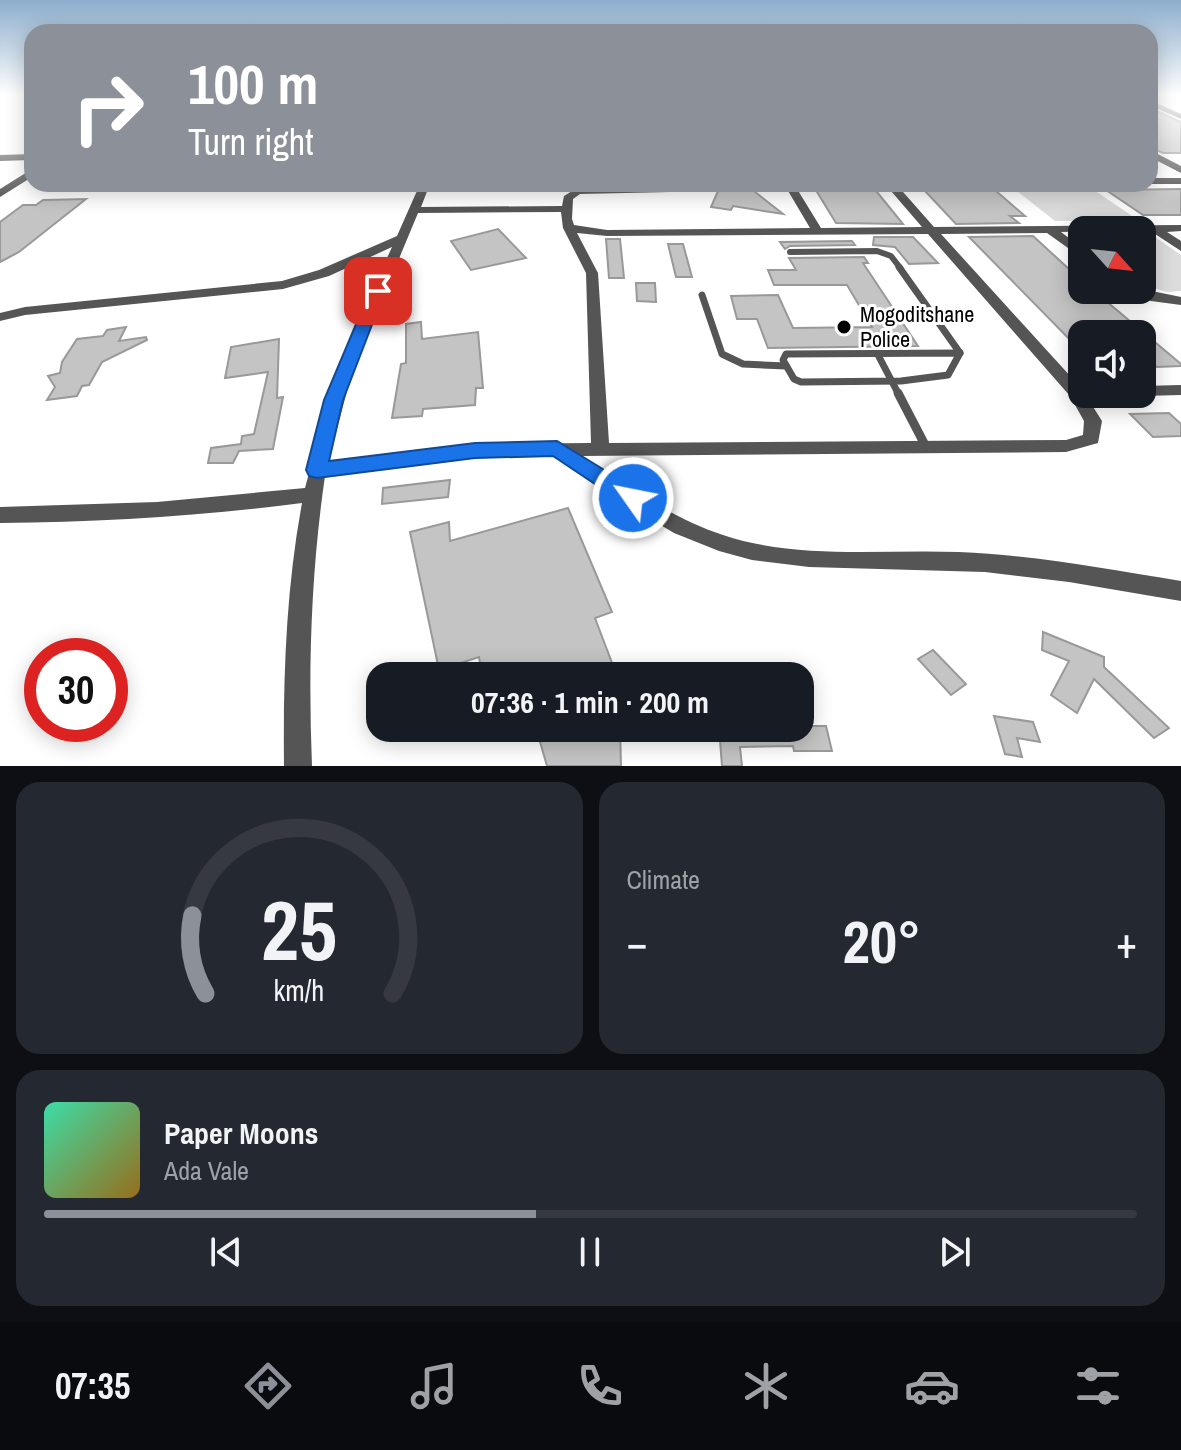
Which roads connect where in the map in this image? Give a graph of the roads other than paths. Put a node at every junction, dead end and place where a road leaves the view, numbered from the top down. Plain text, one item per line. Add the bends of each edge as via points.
1 (24, 157) edge
2 (1158, 157) edge
3 (0, 158) edge
4 (1181, 170) edge
5 (24, 178) edge
6 (1158, 181) edge
7 (1181, 181) edge
8 (421, 192) edge
9 (576, 192) edge
10 (794, 192) edge
11 (897, 192) edge
12 (0, 194) edge
13 (567, 209) junction
14 (413, 210) junction
15 (569, 228) junction
16 (1048, 228) junction
17 (1068, 228) edge
18 (1156, 228) edge
19 (1181, 228) edge
20 (931, 229) junction
21 (1156, 229) edge
22 (817, 230) junction
23 (400, 239) junction
24 (1068, 243) edge
25 (1181, 247) edge
26 (790, 252) dead end
27 (702, 295) dead end
28 (1156, 298) edge
29 (1181, 301) edge
30 (0, 317) edge
31 (877, 353) junction
32 (960, 353) junction
33 (786, 366) junction
34 (1068, 380) edge
35 (891, 381) junction
36 (1181, 390) edge
37 (1156, 391) edge
38 (1087, 408) edge
39 (926, 447) junction
40 (600, 448) junction
41 (557, 449) junction
42 (317, 470) junction
43 (313, 494) junction
44 (0, 515) edge
45 (1181, 591) edge
46 (298, 766) edge

1 - 3 street
2 - 4 street
5 - 12 street
6 - 7 street
8 - 14 street
9 - 13 street via 568,198
10 - 22 street
11 - 20 street
13 - 14 street
13 - 15 street
14 - 23 street
15 - 22 street via 607,233
15 - 40 street via 592,273
16 - 17 street
16 - 20 street
16 - 24 street
18 - 19 street
20 - 22 street
20 - 34 street
21 - 25 street
23 - 30 street via 283,285
23 - 42 street via 345,369
26 - 32 lane via 877,251 891,256
27 - 33 lane via 722,354 743,364
28 - 29 street
31 - 32 lane
31 - 33 lane via 793,353 784,357
31 - 35 lane
32 - 35 lane via 949,375
33 - 35 lane via 801,382
35 - 39 lane
36 - 37 street
38 - 39 street via 1093,421 1092,439 1066,446
39 - 40 street
40 - 41 street
41 - 42 street via 475,450
41 - 45 street via 691,532 752,552 1066,570
42 - 43 street
43 - 44 street via 132,511
43 - 46 street via 296,690

